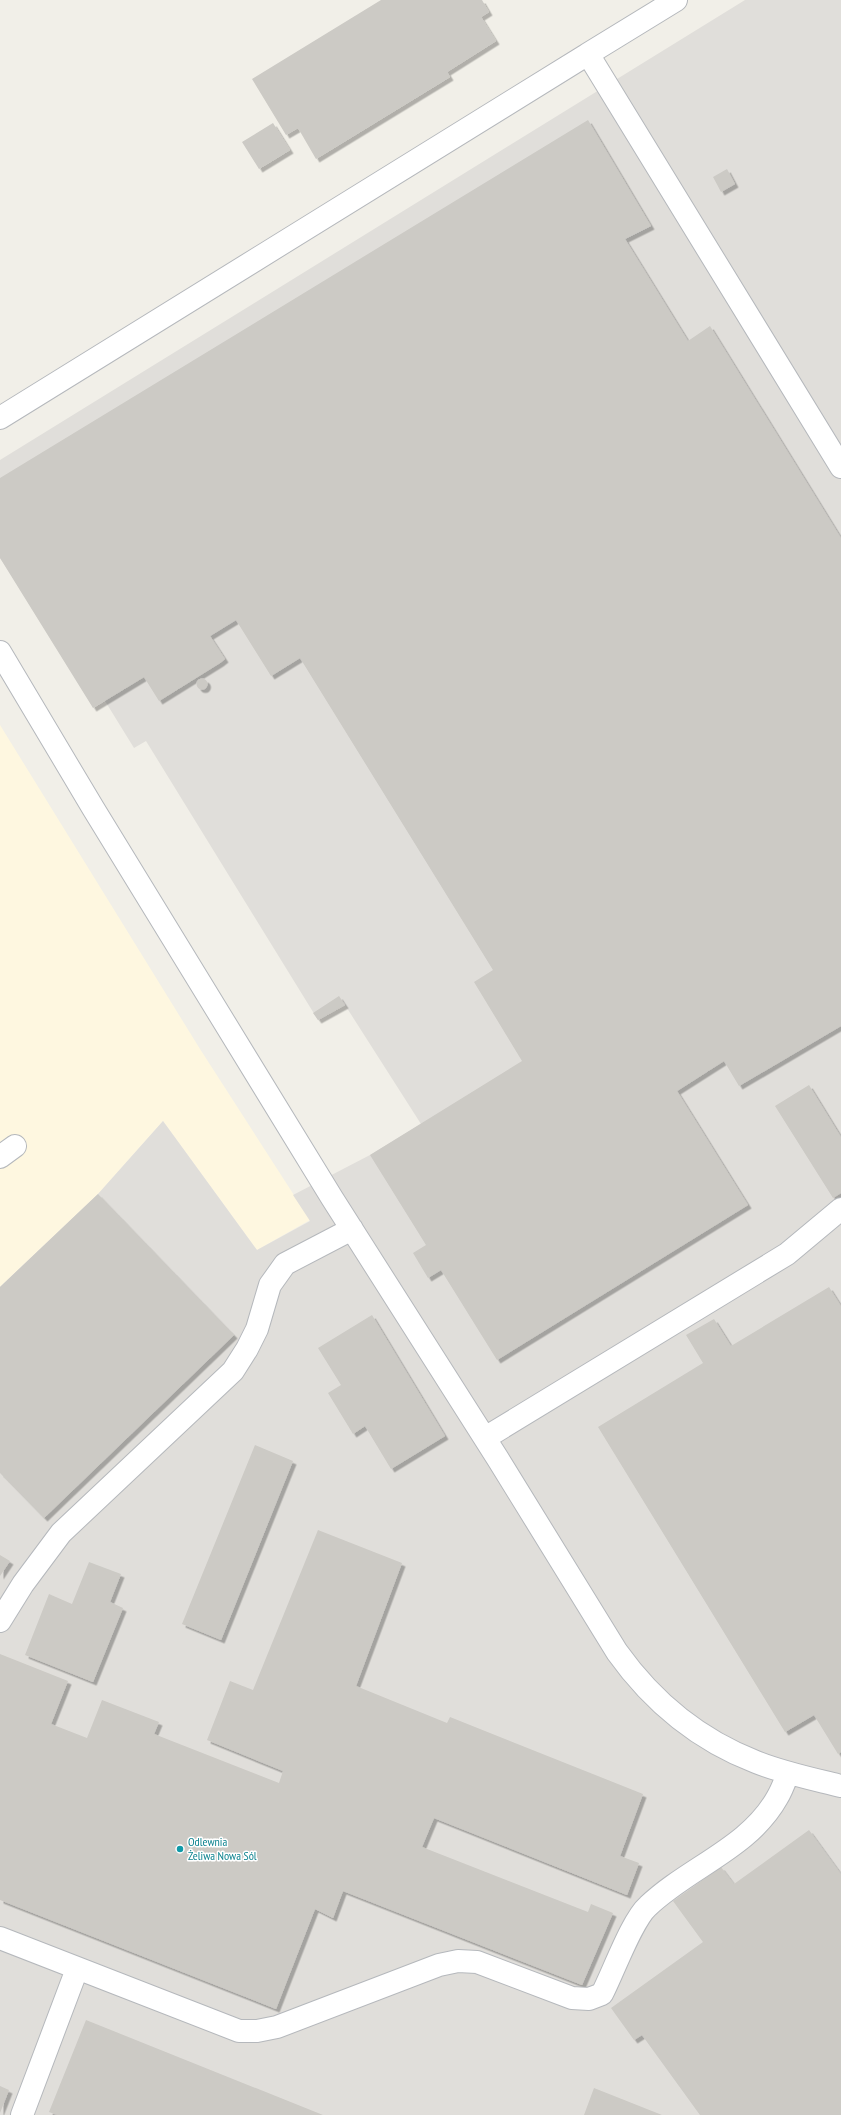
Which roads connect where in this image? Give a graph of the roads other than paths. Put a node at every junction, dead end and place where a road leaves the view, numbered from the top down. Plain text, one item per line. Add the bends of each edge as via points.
1 (676, 0) edge
2 (588, 54) junction
3 (0, 418) edge
4 (841, 467) edge
5 (0, 652) edge
6 (841, 1209) edge
7 (352, 1230) junction
8 (485, 1438) junction
9 (0, 1622) edge
10 (788, 1773) junction
11 (841, 1786) edge
12 (0, 1938) edge
13 (77, 1969) junction
14 (22, 2115) edge

1 - 2 street
2 - 3 street
2 - 4 street
5 - 7 street
6 - 8 street via 786,1254
7 - 8 street
7 - 9 street via 285,1264 270,1285 257,1328 233,1371 61,1533 23,1584
8 - 10 street via 631,1672 659,1702 705,1736 756,1762
10 - 11 street
10 - 13 street via 777,1798 759,1822 733,1846 647,1907 638,1918 602,1994 589,1999 572,1998 477,1962 458,1961 438,1965 277,2027 239,2031
12 - 13 street
13 - 14 street

